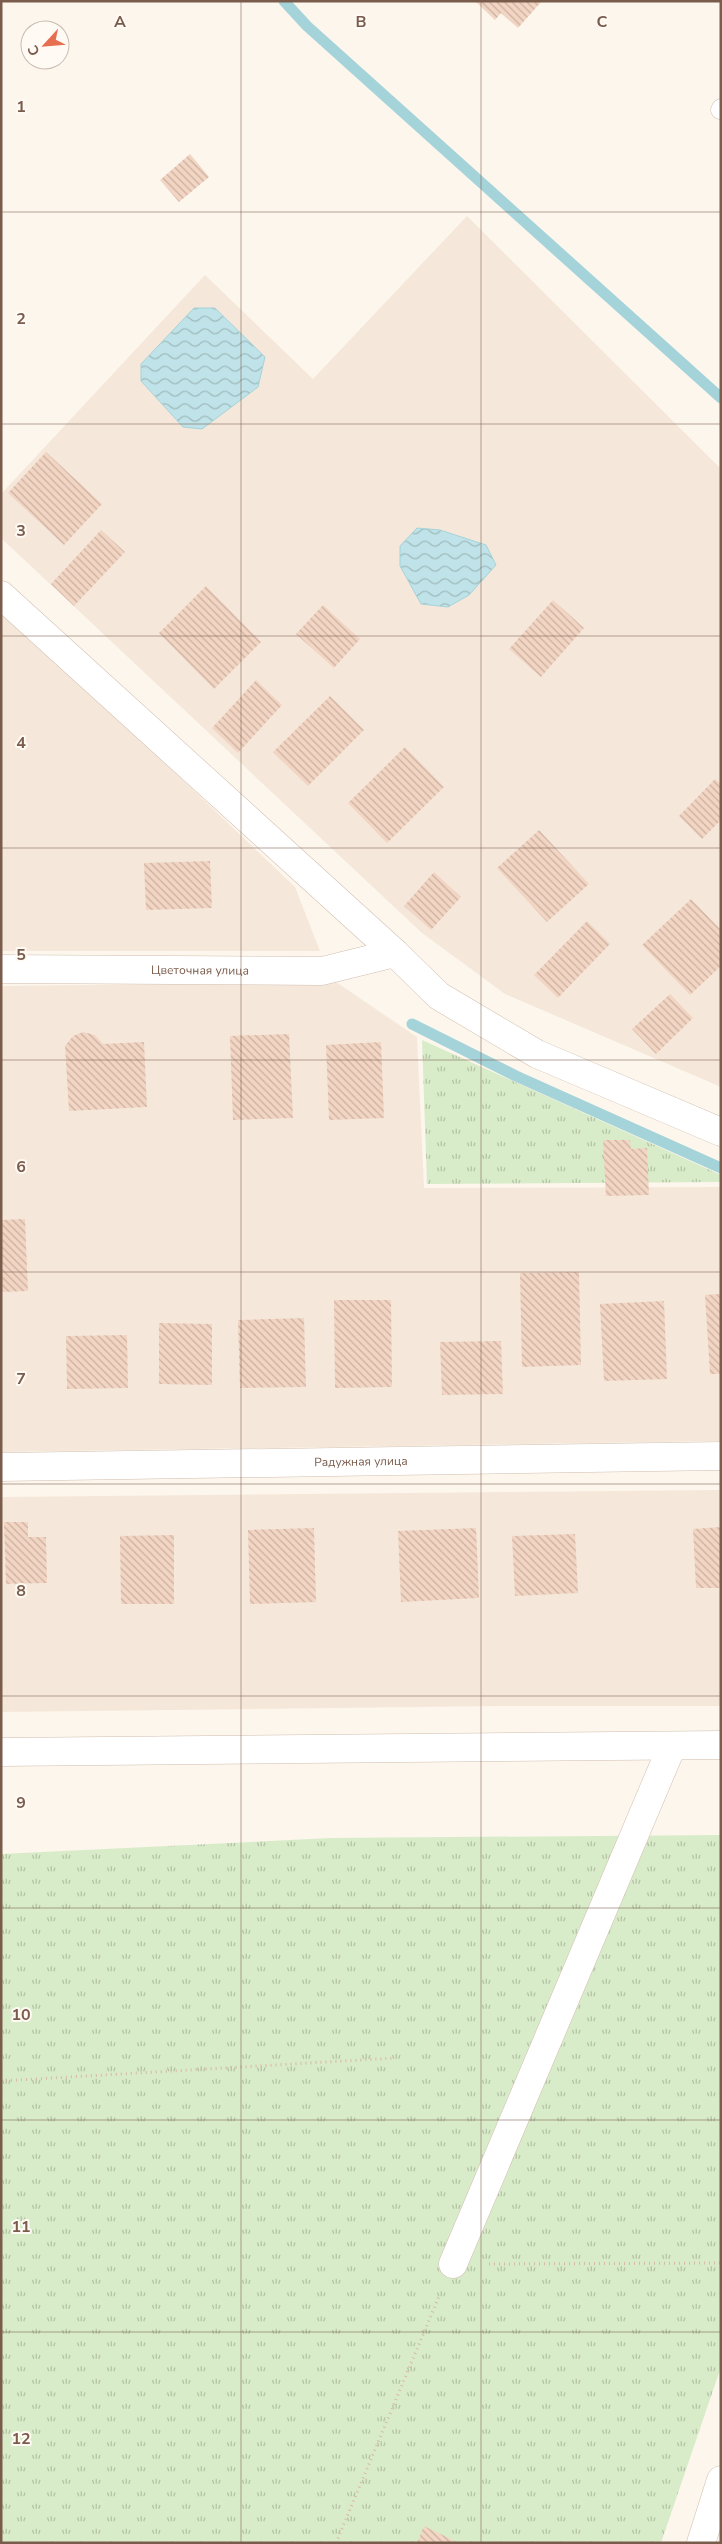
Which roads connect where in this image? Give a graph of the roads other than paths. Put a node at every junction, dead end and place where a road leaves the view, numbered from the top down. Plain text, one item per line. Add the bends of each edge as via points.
1 (1, 595) edge
2 (395, 953) junction
3 (1, 969) edge
4 (721, 1132) edge
5 (721, 1456) edge
6 (1, 1466) edge
7 (721, 1745) edge
8 (672, 1746) junction
9 (1, 1752) edge
10 (452, 2264) road end
11 (721, 2480) edge
12 (701, 2543) edge

1 - 2 street
2 - 3 street, Цветочная улица via 322,971
2 - 4 street via 439,996 537,1054
5 - 6 street, Радужная улица
7 - 8 street
8 - 9 street
8 - 10 street
11 - 12 street

